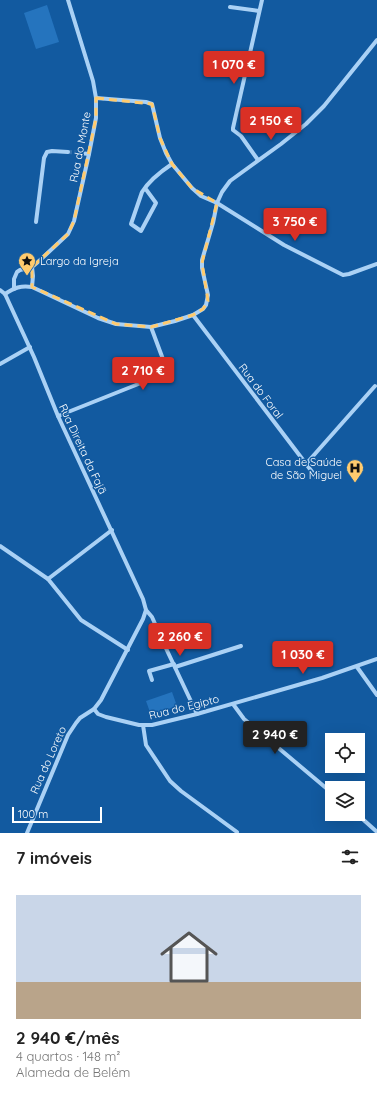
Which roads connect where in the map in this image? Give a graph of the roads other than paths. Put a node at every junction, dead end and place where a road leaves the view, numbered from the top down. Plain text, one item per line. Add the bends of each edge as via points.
1 (68, 0) edge
2 (262, 0) edge
3 (230, 7) dead end
4 (259, 11) junction
5 (377, 40) edge
6 (96, 98) junction
7 (68, 152) tunnel mouth
8 (80, 153) tunnel mouth
9 (89, 154) junction
10 (258, 160) junction
11 (172, 164) junction
12 (145, 188) junction
13 (217, 203) junction
14 (36, 222) dead end
15 (377, 264) edge
16 (32, 267) junction
17 (32, 287) junction
18 (14, 289) junction
19 (0, 290) edge
20 (5, 294) junction
21 (193, 315) junction
22 (151, 327) junction
23 (30, 347) junction
24 (0, 364) edge
25 (375, 386) dead end
26 (58, 416) junction
27 (306, 464) junction
28 (316, 477) dead end
29 (112, 530) junction
30 (0, 546) edge
31 (48, 579) junction
32 (146, 610) junction
33 (241, 646) dead end
34 (128, 650) junction
35 (377, 659) edge
36 (174, 665) junction
37 (357, 667) junction
38 (152, 680) dead end
39 (377, 695) edge
40 (233, 704) junction
41 (94, 709) junction
42 (197, 714) junction
43 (143, 725) junction
44 (325, 787) edge
45 (364, 821) edge
46 (237, 832) edge
47 (377, 832) edge
48 (27, 833) edge

1 - 6 street, Rua do Monte
2 - 4 street
3 - 4 street
4 - 10 street via 233,128
5 - 10 street via 324,106 301,128
6 - 9 street, Rua do Monte via 96,118
6 - 11 street via 152,104 160,138
7 - 14 street via 47,152 44,158
8 - 9 street
9 - 16 street, Rua do Monte via 74,221 68,234
10 - 13 street via 230,181
11 - 12 street
11 - 13 street via 201,196
12 - 12 street via 131,224 141,231 156,203
13 - 15 street via 284,245 340,274 349,274
13 - 21 street via 202,260 208,301 203,310
16 - 17 street
16 - 18 street, Rua do Monte via 17,272
17 - 18 street via 22,286
17 - 22 street via 98,318 116,324
18 - 20 street
19 - 20 street
20 - 23 street, Rua Direita da Fajã
21 - 22 street
21 - 27 street, Rua do Foral
22 - 26 street via 166,373
23 - 24 street
23 - 26 street, Rua Direita da Fajã
25 - 27 street
26 - 29 street, Rua Direita da Fajã
27 - 28 street, Rua do Foral
29 - 31 street
29 - 32 street, Rua Direita da Fajã via 144,599
30 - 31 street
31 - 34 street via 81,620
32 - 34 street
32 - 36 street, Rua Direita da Fajã
33 - 36 street
34 - 41 street
35 - 37 street, Rua do Egipto
36 - 38 street via 149,671
36 - 42 street, Rua Direita da Fajã
37 - 39 street
37 - 40 street, Rua do Egipto
40 - 42 street, Rua do Egipto
40 - 44 street via 244,719
41 - 43 street, Rua do Egipto via 98,714
41 - 48 street, Rua do Loreto via 72,727
42 - 43 street, Rua do Egipto via 161,724
43 - 46 street via 146,745 170,781
45 - 47 street

